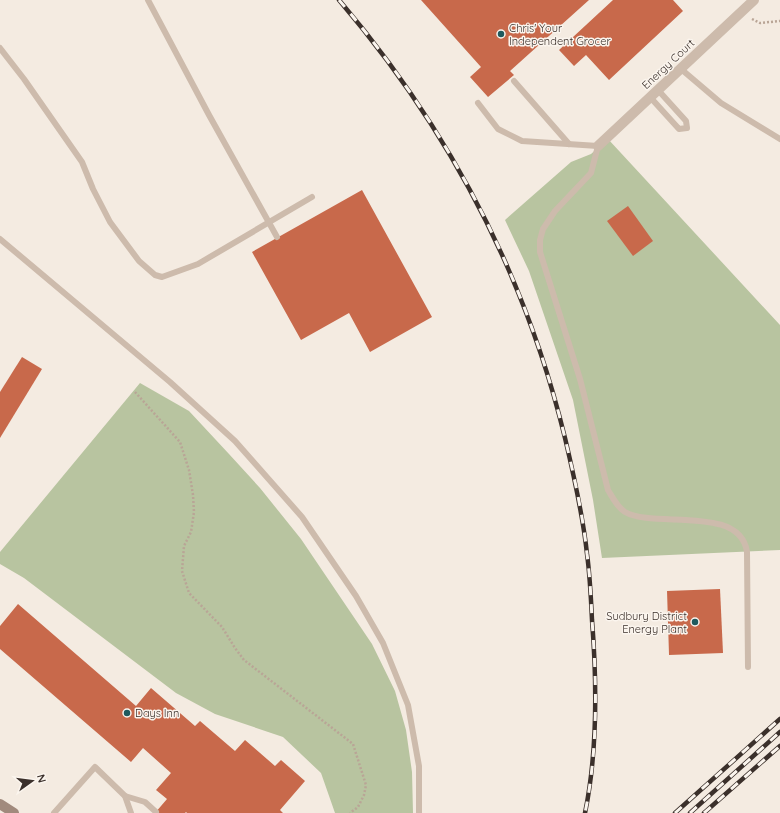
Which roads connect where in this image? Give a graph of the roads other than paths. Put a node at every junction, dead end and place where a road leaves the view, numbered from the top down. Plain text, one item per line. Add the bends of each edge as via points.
1 (148, 0) edge
2 (754, 0) edge
3 (0, 48) edge
4 (680, 69) junction
5 (514, 81) dead end
6 (658, 90) junction
7 (650, 97) junction
8 (478, 103) dead end
9 (780, 139) edge
10 (569, 144) junction
11 (598, 146) junction
12 (312, 197) dead end
13 (268, 222) junction
14 (277, 237) dead end
15 (0, 239) edge
16 (748, 668) dead end
17 (125, 796) junction
18 (0, 804) edge
19 (156, 812) edge
20 (14, 813) edge
21 (54, 813) edge
22 (131, 813) edge
23 (419, 813) edge

1 - 13 lane
2 - 4 street, Energy Court
3 - 13 lane via 82,162 110,222 139,261 155,275 170,275 198,264
4 - 6 street, Energy Court
4 - 9 lane via 721,103
5 - 10 lane
6 - 7 street, Energy Court
6 - 7 lane via 686,121 687,128 679,129
7 - 11 street, Energy Court
8 - 10 lane via 498,129 522,141
10 - 11 lane
11 - 16 lane via 591,174 555,211 543,229 540,252 580,379 608,490 616,504 625,512 640,517 711,522 725,526 746,544
12 - 13 lane
13 - 14 lane
15 - 23 lane via 164,377 235,441 302,517 356,596 383,643 408,705 419,766
17 - 19 lane via 145,802
17 - 21 lane via 95,767
17 - 22 lane
18 - 20 main road

